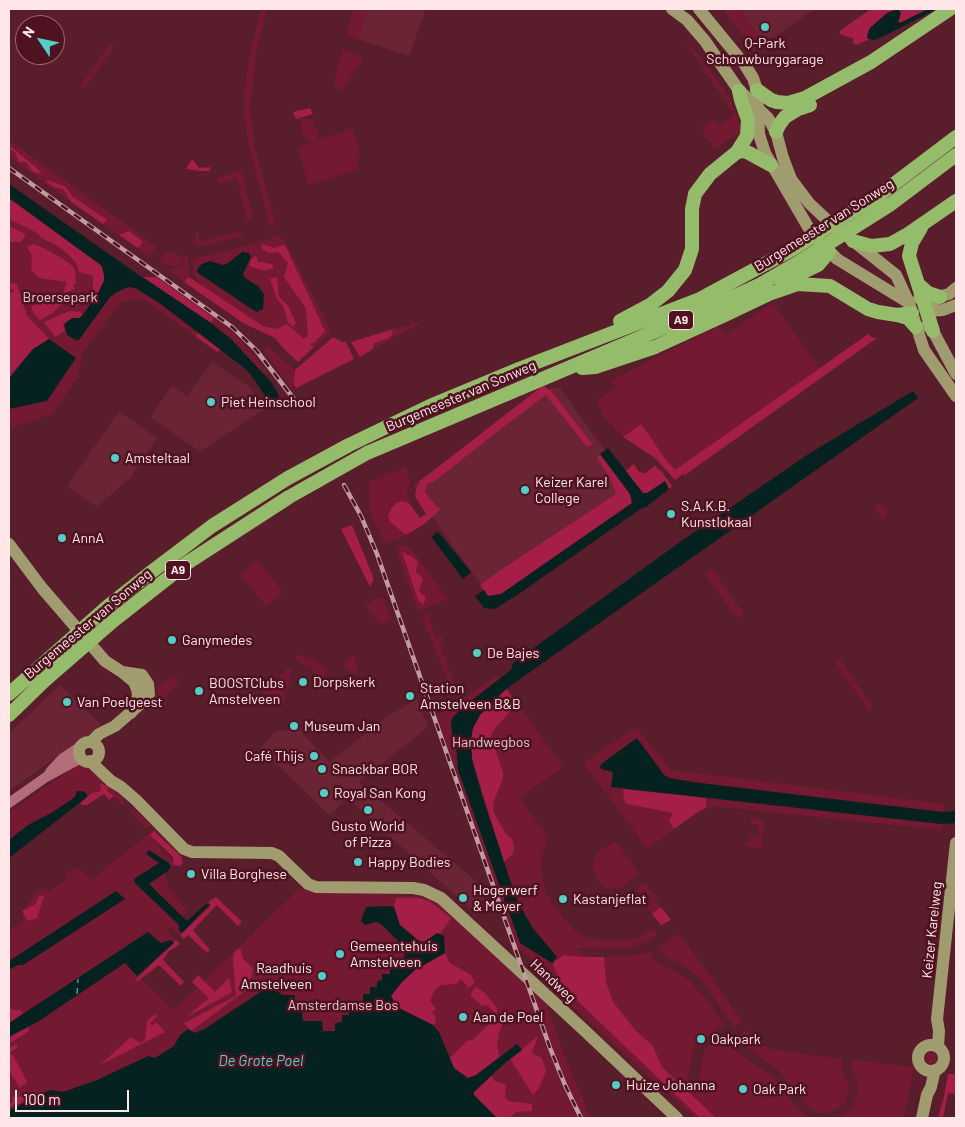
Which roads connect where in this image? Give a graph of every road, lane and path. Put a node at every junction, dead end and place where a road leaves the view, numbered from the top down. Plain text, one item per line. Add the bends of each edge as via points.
1 (672, 9) edge
2 (699, 9) edge
3 (950, 9) edge
4 (871, 62) junction
5 (757, 90) junction
6 (739, 91) junction
7 (758, 107) junction
8 (776, 132) junction
9 (956, 137) edge
10 (737, 152) junction
11 (956, 155) edge
12 (771, 165) junction
13 (886, 199) junction
14 (956, 201) edge
15 (924, 223) junction
16 (853, 241) junction
17 (829, 252) junction
18 (795, 256) junction
19 (956, 288) edge
20 (769, 294) junction
21 (956, 305) edge
22 (925, 307) junction
23 (897, 315) junction
24 (916, 327) junction
25 (933, 331) joint
26 (587, 344) junction
27 (559, 372) junction
28 (956, 374) edge
29 (956, 396) edge
30 (9, 544) edge
31 (9, 694) edge
32 (9, 715) edge
33 (90, 752) junction
34 (9, 803) edge
35 (956, 844) edge
36 (933, 1047) junction
37 (930, 1070) junction
38 (677, 1118) edge
39 (922, 1118) edge

1 - 6 main road via 687,20 705,42
2 - 5 main road via 745,65
3 - 4 highway
4 - 5 highway via 796,102 771,100
4 - 8 highway via 832,94 785,117
5 - 7 main road
6 - 7 main road
6 - 10 highway, A9 via 749,125 747,136
7 - 8 main road
7 - 12 main road via 759,134
8 - 16 main road via 796,188
9 - 13 highway, Burgemeester van Sonweg / A9
10 - 12 highway via 744,151
10 - 26 highway, A9 via 710,174 695,194 692,249 685,270 676,283 650,305 601,329
11 - 13 highway, Burgemeester van Sonweg / A9
12 - 17 main road via 807,226
13 - 18 highway, Burgemeester van Sonweg / A9
14 - 15 highway
15 - 16 highway via 890,244 871,246
15 - 22 highway via 909,252
16 - 22 main road via 889,267
17 - 20 highway, A9 via 818,265 793,276
17 - 22 main road
18 - 26 highway, Burgemeester van Sonweg / A9 via 700,299
18 - 27 highway, Burgemeester van Sonweg / A9 via 761,284
19 - 22 main road
20 - 23 highway, A9 via 798,284 830,286 868,309
20 - 27 highway, A9 via 655,347 595,367
21 - 22 main road
22 - 23 highway
22 - 24 main road
22 - 25 highway
23 - 24 highway via 908,318
24 - 29 main road via 924,350
25 - 28 main road
26 - 31 highway, Burgemeester van Sonweg / A9 via 430,406 348,444 288,478 212,526 150,573
27 - 32 highway, Burgemeester van Sonweg / A9 via 367,453 289,496 187,563 120,615
30 - 33 main road via 105,661 122,672 142,675 147,698 115,726 99,734
33 - 34 street
33 - 38 main road, Handweg via 111,782 121,787 184,849 192,852 272,853 316,888 418,889 435,894
35 - 36 main road, Keizer Karelweg via 937,1019 939,1031
36 - 37 main road via 942,1052 944,1060 941,1066
36 - 37 main road via 920,1051 918,1057 920,1065
37 - 39 main road via 924,1087 926,1095

